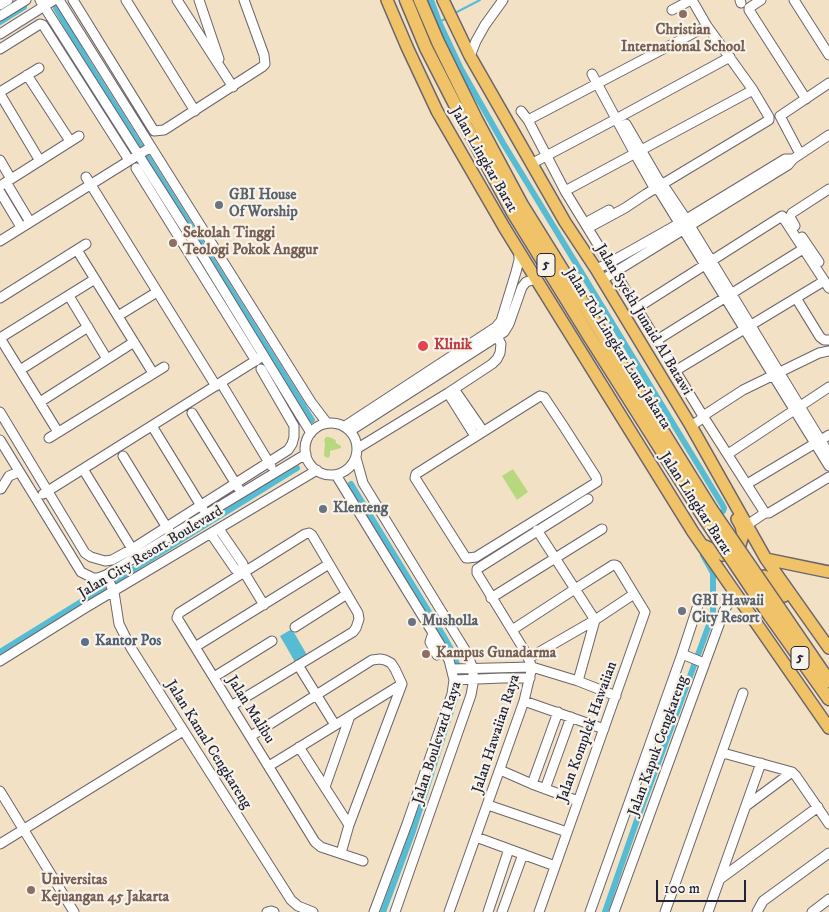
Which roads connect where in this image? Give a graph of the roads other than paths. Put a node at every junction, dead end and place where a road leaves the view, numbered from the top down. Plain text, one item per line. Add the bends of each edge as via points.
1 (8, 0) edge
2 (26, 0) edge
3 (54, 0) edge
4 (126, 0) edge
5 (177, 0) edge
6 (199, 0) edge
7 (244, 0) edge
8 (387, 0) edge
9 (406, 0) edge
10 (420, 0) edge
11 (503, 0) edge
12 (691, 0) edge
13 (761, 0) edge
14 (794, 0) edge
15 (75, 1) edge
16 (42, 3) edge
17 (62, 4) edge
18 (445, 4) edge
19 (1, 10) edge
20 (672, 10) dead end
21 (14, 25) junction
22 (707, 26) junction
23 (0, 34) edge
24 (21, 36) junction
25 (65, 39) junction
26 (56, 44) junction
27 (0, 48) edge
28 (829, 55) edge
29 (470, 56) junction
30 (730, 57) junction
31 (40, 68) dead end
32 (223, 72) junction
33 (595, 73) dead end
34 (27, 76) junction
35 (93, 83) junction
36 (600, 83) junction
37 (829, 83) edge
38 (233, 87) junction
39 (83, 89) junction
40 (753, 90) junction
41 (0, 93) edge
42 (806, 99) junction
43 (195, 110) junction
44 (521, 111) dead end
45 (619, 118) junction
46 (528, 120) junction
47 (119, 123) junction
48 (109, 129) junction
49 (829, 135) edge
50 (79, 136) dead end
51 (70, 141) junction
52 (145, 150) junction
53 (638, 153) junction
54 (546, 156) junction
55 (797, 156) junction
56 (0, 160) edge
57 (129, 160) junction
58 (40, 161) junction
59 (531, 164) junction
60 (136, 168) dead end
61 (88, 180) junction
62 (6, 182) edge
63 (660, 186) junction
64 (565, 191) junction
65 (0, 192) edge
66 (827, 193) edge
67 (685, 224) junction
68 (26, 225) junction
69 (586, 226) junction
70 (0, 241) edge
71 (86, 244) dead end
72 (205, 247) junction
73 (803, 249) junction
74 (77, 250) junction
75 (519, 251) junction
76 (191, 256) junction
77 (609, 263) junction
78 (708, 263) junction
79 (596, 269) junction
80 (615, 272) junction
81 (95, 279) junction
82 (536, 280) junction
83 (602, 280) junction
84 (827, 282) edge
85 (156, 290) junction
86 (728, 295) junction
87 (69, 296) junction
88 (0, 298) edge
89 (796, 298) junction
90 (637, 308) junction
91 (230, 310) junction
92 (117, 314) junction
93 (88, 327) junction
94 (748, 328) junction
95 (496, 333) junction
96 (0, 338) edge
97 (656, 340) junction
98 (829, 340) edge
99 (134, 342) junction
100 (829, 351) edge
101 (260, 358) junction
102 (108, 359) junction
103 (164, 367) dead end
104 (262, 369) dead end
105 (20, 370) junction
106 (675, 371) junction
107 (153, 374) junction
108 (776, 374) junction
109 (219, 384) junction
110 (829, 388) edge
111 (451, 391) junction
112 (40, 402) junction
113 (798, 409) junction
114 (0, 412) edge
115 (192, 413) dead end
116 (703, 416) junction
117 (327, 423) junction
118 (690, 424) junction
119 (152, 426) junction
120 (348, 428) junction
121 (58, 432) junction
122 (311, 433) junction
123 (479, 434) junction
124 (829, 435) edge
125 (49, 438) dead end
126 (0, 440) edge
127 (699, 441) junction
128 (818, 441) junction
129 (358, 448) junction
130 (306, 454) junction
131 (728, 454) junction
132 (829, 454) edge
133 (123, 456) dead end
134 (356, 458) junction
135 (269, 463) junction
136 (829, 466) edge
137 (82, 469) junction
138 (317, 470) junction
139 (20, 472) junction
140 (275, 473) junction
141 (336, 474) junction
142 (829, 477) edge
143 (236, 484) junction
144 (746, 484) junction
145 (0, 489) edge
146 (48, 491) junction
147 (242, 493) junction
148 (36, 498) junction
149 (588, 499) dead end
150 (201, 505) junction
151 (765, 513) junction
152 (207, 514) junction
153 (708, 514) junction
154 (747, 524) junction
155 (166, 527) junction
156 (602, 529) dead end
157 (538, 530) junction
158 (215, 532) junction
159 (172, 536) junction
160 (701, 543) junction
161 (135, 552) junction
162 (555, 558) junction
163 (766, 559) junction
164 (329, 564) junction
165 (244, 572) junction
166 (829, 572) edge
167 (110, 584) junction
168 (575, 588) junction
169 (780, 591) junction
170 (735, 592) junction
171 (347, 594) junction
172 (634, 594) junction
173 (492, 598) junction
174 (700, 599) dead end
175 (264, 605) junction
176 (748, 611) junction
177 (595, 620) junction
178 (295, 626) dead end
179 (512, 630) junction
180 (433, 633) junction
181 (272, 641) dead end
182 (195, 647) junction
183 (829, 650) edge
184 (682, 654) junction
185 (437, 655) dead end
186 (0, 661) edge
187 (700, 661) junction
188 (531, 663) junction
189 (298, 665) junction
190 (454, 669) junction
191 (470, 669) junction
192 (502, 673) junction
193 (214, 677) junction
194 (530, 678) junction
195 (456, 680) junction
196 (472, 680) junction
197 (578, 681) junction
198 (829, 681) edge
199 (402, 684) junction
200 (743, 693) dead end
201 (317, 695) junction
202 (616, 696) junction
203 (829, 699) edge
204 (524, 701) junction
205 (231, 706) junction
206 (558, 712) junction
207 (350, 716) junction
208 (571, 717) junction
209 (335, 725) junction
210 (829, 728) edge
211 (604, 729) junction
212 (183, 730) junction
213 (251, 736) junction
214 (299, 747) junction
215 (723, 752) junction
216 (761, 763) junction
217 (269, 766) junction
218 (500, 770) junction
219 (792, 772) junction
220 (532, 784) junction
221 (325, 787) junction
222 (545, 789) junction
223 (0, 791) edge
224 (578, 801) junction
225 (488, 805) junction
226 (746, 806) junction
227 (818, 807) junction
228 (408, 824) junction
229 (829, 824) edge
230 (349, 825) junction
231 (23, 829) junction
232 (422, 830) junction
233 (567, 832) junction
234 (476, 837) junction
235 (0, 844) edge
236 (509, 849) junction
237 (341, 853) junction
238 (829, 853) edge
239 (523, 854) junction
240 (363, 861) dead end
241 (556, 866) junction
242 (720, 879) junction
243 (829, 900) edge
244 (450, 910) edge
245 (74, 912) edge
246 (267, 912) edge
247 (274, 912) edge
248 (313, 912) edge
249 (374, 912) edge
250 (394, 912) edge
251 (460, 912) edge
252 (488, 912) edge
253 (502, 912) edge
254 (539, 912) edge
255 (590, 912) edge
256 (614, 912) edge
257 (664, 912) edge
258 (708, 912) edge
259 (757, 912) edge
260 (812, 912) edge

1 - 19 street
2 - 19 street
3 - 16 street
4 - 43 street
5 - 32 street
6 - 32 street
7 - 38 street via 264,55 264,64
8 - 75 main road, Jalan Lingkar Barat via 437,111
9 - 153 highway, Jalan Tol Lingkar Luar Jakarta / 5 via 426,48 512,211 589,336
10 - 153 highway, Jalan Tol Lingkar Luar Jakarta / 5 via 476,120 522,205
11 - 29 street via 485,25
12 - 20 street
12 - 22 street
13 - 42 street via 749,10
14 - 28 street
15 - 17 street
15 - 43 street via 154,131 164,130
16 - 21 street
16 - 25 street
17 - 52 street
18 - 29 main road, Jalan Syekh Junaid Al Batawi
21 - 23 street
21 - 24 street
22 - 30 street
22 - 36 street
24 - 26 street via 40,24
24 - 27 street
25 - 26 street
25 - 35 street
26 - 39 street
29 - 59 main road, Jalan Syekh Junaid Al Batawi
30 - 40 street
30 - 45 street
31 - 34 street
32 - 38 street
33 - 36 street
34 - 41 street
34 - 51 street
35 - 39 street
35 - 47 street
36 - 45 street
36 - 46 street
37 - 42 street
38 - 43 street
39 - 48 street
40 - 53 street
40 - 63 street via 769,117 767,122
41 - 58 street
42 - 55 street via 780,116
44 - 46 street
45 - 53 street
45 - 54 street
46 - 54 street
47 - 48 street
47 - 52 street
48 - 57 street
49 - 55 street
50 - 51 street
51 - 58 street
52 - 57 street
52 - 72 street
52 - 72 street
53 - 63 street via 652,184
53 - 64 street
54 - 59 street
54 - 64 street
55 - 67 street via 785,159
56 - 62 street
57 - 61 street
58 - 62 street
59 - 79 main road, Jalan Syekh Junaid Al Batawi
60 - 76 street
61 - 68 street
61 - 85 street
62 - 68 street
63 - 67 street
63 - 69 street via 635,196
64 - 69 street
65 - 68 street
66 - 84 street via 790,217
67 - 77 street
67 - 78 street
67 - 80 street
68 - 70 street
69 - 77 street
71 - 74 street
72 - 76 street
72 - 91 street
72 - 117 street
73 - 78 street via 782,216
73 - 84 street
73 - 86 street
74 - 81 street
74 - 88 street
75 - 82 main road, Jalan Lingkar Barat
75 - 95 street via 518,266
76 - 91 street
77 - 79 street
77 - 80 street
78 - 86 street
78 - 90 street
79 - 83 main road, Jalan Syekh Junaid Al Batawi
80 - 83 street
80 - 90 street
81 - 87 street
81 - 92 street
82 - 95 street via 526,282 522,287 507,328
82 - 160 main road, Jalan Lingkar Barat
83 - 118 main road, Jalan Syekh Junaid Al Batawi
84 - 89 street
85 - 92 street
85 - 109 street
86 - 94 street
86 - 97 street
87 - 93 street
87 - 96 street
89 - 94 street
89 - 98 street via 820,337
90 - 97 street
91 - 101 street
92 - 99 street
93 - 102 street
93 - 105 street
94 - 106 street
94 - 108 street
95 - 111 street via 501,344 497,359
95 - 120 street
96 - 105 street
97 - 106 street
99 - 102 street
99 - 107 street
100 - 108 street via 820,352
101 - 109 street
101 - 122 street
102 - 112 street
103 - 107 street
104 - 135 street via 294,426 294,437 288,450
105 - 112 street
106 - 116 street
107 - 121 street
108 - 113 street
108 - 116 street
109 - 119 street
109 - 135 street
110 - 113 street
111 - 123 street
111 - 129 street
112 - 121 street
113 - 128 street
113 - 131 street
114 - 146 street
115 - 143 street
116 - 118 street
116 - 131 street
117 - 120 street
117 - 122 street
118 - 127 main road, Jalan Syekh Junaid Al Batawi
119 - 137 street
119 - 150 street
120 - 129 street
121 - 125 street
122 - 130 street via 306,443
123 - 123 street via 536,398 544,397 597,482 468,558 415,476
124 - 128 street
126 - 139 street
127 - 154 main road, Jalan Syekh Junaid Al Batawi
127 - 160 main road via 743,536 738,549 726,555
128 - 132 street
128 - 136 street
128 - 144 street
129 - 134 street
130 - 138 street
130 - 140 street, Jalan City Resort Boulevard
131 - 144 street
133 - 155 street
134 - 141 street via 348,469
134 - 191 street, Jalan Boulevard Raya via 363,483 463,647 472,665
135 - 140 street
135 - 143 street
137 - 146 street
137 - 161 street
138 - 141 street
138 - 158 street, Jalan City Resort Boulevard
139 - 145 street via 9,476
139 - 148 street
140 - 147 street, Jalan City Resort Boulevard
141 - 180 street, Jalan Boulevard Raya
142 - 151 street
143 - 147 street
143 - 150 street
144 - 151 street
146 - 148 street
146 - 161 street via 85,553 105,561
147 - 152 street, Jalan City Resort Boulevard
148 - 167 street via 81,572
149 - 157 street
150 - 152 street
150 - 155 street
151 - 154 street
152 - 159 street, Jalan City Resort Boulevard
153 - 198 highway, Jalan Tol Lingkar Luar Jakarta / 5, bridge
153 - 203 highway, Jalan Tol Lingkar Luar Jakarta / 5, bridge
154 - 163 main road, Jalan Syekh Junaid Al Batawi
155 - 159 street
155 - 161 street
156 - 162 street
157 - 162 street
157 - 173 street, Jalan Hawaiian Raya via 478,568 477,573
158 - 165 street via 243,564
158 - 167 street, Jalan City Resort Boulevard
159 - 161 street, Jalan City Resort Boulevard
160 - 170 main road, Jalan Lingkar Barat
161 - 167 street, Jalan City Resort Boulevard
162 - 168 street
162 - 173 street
163 - 166 main road
163 - 183 main road, Jalan Syekh Junaid Al Batawi
164 - 165 street, Jalan Malibu via 309,533
164 - 171 street, Jalan Malibu
164 - 175 street
165 - 175 street
165 - 182 street, Jalan Malibu via 179,613 177,618
167 - 186 street, Jalan City Resort Boulevard
167 - 212 street, Jalan Kamal Cengkareng via 119,624 131,648
168 - 172 street, Jalan Komplek Hawaiian via 613,565 617,566
168 - 177 street
168 - 179 street
169 - 170 main road via 764,576 747,581
169 - 176 main road via 767,585 754,589
169 - 183 main road via 820,645
170 - 176 main road, Jalan Lingkar Barat
170 - 187 street, Jalan Kapuk Cengkareng
171 - 178 street
171 - 189 street, Jalan Malibu via 358,613 354,632
172 - 177 street
172 - 202 street, Jalan Komplek Hawaiian via 645,612
173 - 179 street, Jalan Hawaiian Raya
174 - 184 street
175 - 182 street
176 - 210 main road, Jalan Lingkar Barat
177 - 188 street
177 - 197 street
179 - 188 street, Jalan Hawaiian Raya
180 - 185 street via 430,642
180 - 190 street, Jalan Boulevard Raya
181 - 193 street
182 - 193 street, Jalan Malibu
184 - 187 street
184 - 255 street
187 - 256 street, Jalan Kapuk Cengkareng
188 - 192 street
188 - 194 street, Jalan Hawaiian Raya
188 - 197 street
189 - 201 street
189 - 205 street
190 - 191 street
190 - 195 street, Jalan Boulevard Raya
191 - 192 street
191 - 196 street, Jalan Boulevard Raya
192 - 194 street
192 - 196 street
193 - 205 street, Jalan Malibu
194 - 204 street, Jalan Hawaiian Raya
195 - 196 street
195 - 228 street, Jalan Boulevard Raya
196 - 232 street, Jalan Boulevard Raya via 471,695
197 - 202 street
199 - 201 street via 391,663 372,660
199 - 207 street
199 - 230 street
200 - 215 street
201 - 209 street
201 - 213 street
202 - 211 street, Jalan Komplek Hawaiian
204 - 206 street
204 - 218 street, Jalan Hawaiian Raya
205 - 213 street, Jalan Malibu
206 - 208 street
206 - 220 street
207 - 209 street
207 - 221 street
208 - 211 street
208 - 222 street
209 - 214 street
211 - 224 street, Jalan Komplek Hawaiian
212 - 231 street
212 - 248 street, Jalan Kamal Cengkareng via 291,900
213 - 217 street, Jalan Malibu
214 - 217 street
214 - 221 street
215 - 216 street
215 - 257 street
216 - 219 street
216 - 226 street
217 - 237 street, Jalan Malibu via 315,842
218 - 220 street
218 - 225 street, Jalan Hawaiian Raya
219 - 226 street
219 - 227 street
220 - 222 street
221 - 230 street
222 - 224 street
223 - 231 street
224 - 233 street, Jalan Komplek Hawaiian
225 - 233 street
225 - 234 street, Jalan Hawaiian Raya
226 - 242 street
227 - 229 street
227 - 242 street
228 - 232 street
228 - 249 street, Jalan Boulevard Raya
230 - 237 street
231 - 235 street
231 - 245 street
232 - 250 street, Jalan Boulevard Raya
233 - 241 street, Jalan Komplek Hawaiian
234 - 236 street
234 - 244 street, Jalan Hawaiian Raya
236 - 239 street
236 - 252 street
237 - 240 street, Jalan Malibu
238 - 259 street via 763,901
239 - 241 street
239 - 253 street
241 - 254 street, Jalan Komplek Hawaiian
242 - 258 street
243 - 260 street
244 - 251 street
246 - 247 street

